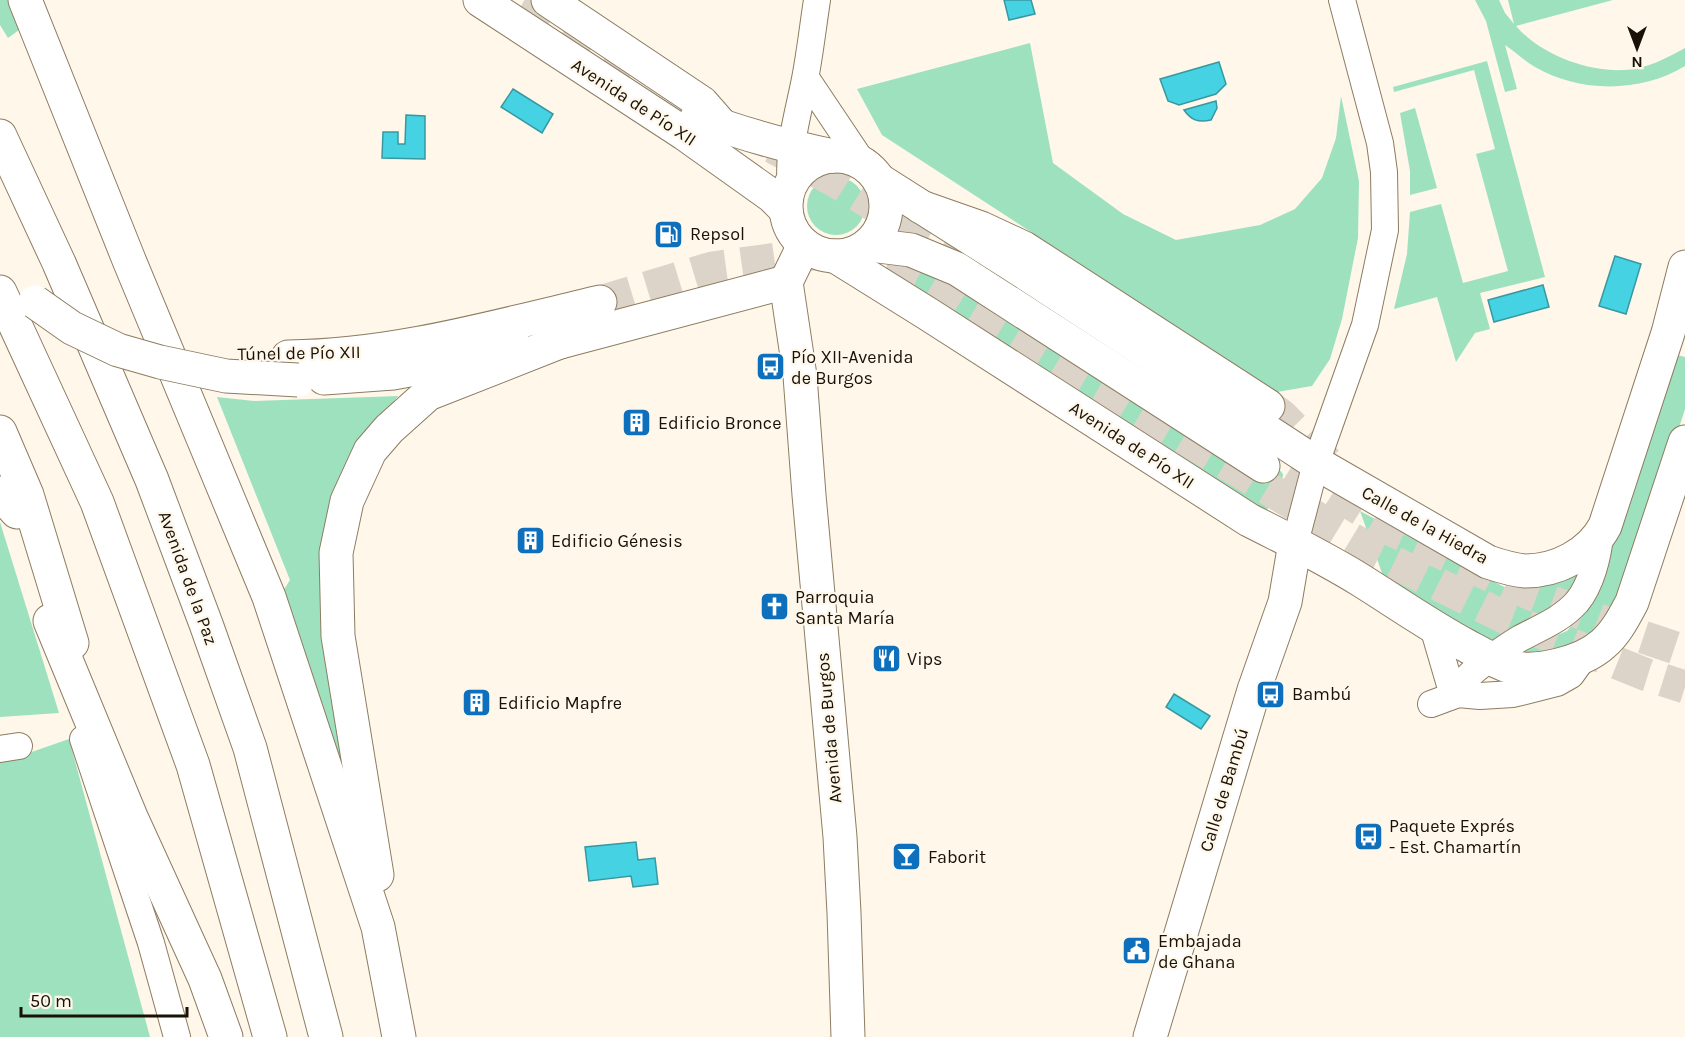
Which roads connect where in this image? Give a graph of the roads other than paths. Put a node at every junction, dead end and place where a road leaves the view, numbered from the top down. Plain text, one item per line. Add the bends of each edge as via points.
1 (24, 0) edge
2 (480, 0) edge
3 (515, 0) edge
4 (548, 0) edge
5 (817, 0) edge
6 (1342, 0) edge
7 (806, 78) junction
8 (727, 129) junction
9 (0, 136) edge
10 (790, 147) junction
11 (858, 166) junction
12 (788, 197) junction
13 (921, 207) junction
14 (804, 245) junction
15 (870, 245) junction
16 (835, 256) junction
17 (1685, 267) edge
18 (0, 282) edge
19 (786, 282) junction
20 (0, 292) edge
21 (600, 302) tunnel mouth
22 (560, 342) junction
23 (293, 369) junction
24 (1268, 406) tunnel mouth
25 (0, 432) edge
26 (1685, 442) edge
27 (1316, 463) junction
28 (1263, 466) tunnel mouth
29 (0, 468) edge
30 (8, 502) edge
31 (1600, 536) junction
32 (1295, 543) junction
33 (50, 621) junction
34 (1433, 627) junction
35 (1584, 657) junction
36 (1491, 658) junction
37 (1458, 694) junction
38 (1431, 704) dead end
39 (113, 772) junction
40 (378, 927) junction
41 (177, 1037) edge
42 (226, 1037) edge
43 (270, 1037) edge
44 (326, 1037) edge
45 (399, 1037) edge
46 (848, 1037) edge
47 (1150, 1037) edge

1 - 40 main road via 269,597
2 - 12 main road, Avenida de Pío XII via 686,134 772,196
3 - 8 main road, Avenida de Pío XII via 695,116
4 - 8 main road via 702,103
5 - 7 street
6 - 27 street via 1380,143 1385,230 1365,325
7 - 10 street
7 - 11 street
8 - 10 main road, Avenida de Pío XII
9 - 44 main road, Avenida de la Paz via 152,480 206,624 250,748
10 - 11 main road, Avenida de Pío XII
10 - 12 street
11 - 12 main road via 816,161 801,171
11 - 13 main road, Avenida de Pío XII
11 - 15 main road via 886,195 882,227
12 - 14 main road via 791,228
13 - 24 main road via 1024,248
13 - 27 main road, Avenida de Pío XII
14 - 16 main road
14 - 19 main road
15 - 16 main road via 849,255
15 - 28 main road via 911,250 957,269
16 - 32 main road, Avenida de Pío XII via 1249,520
17 - 31 main road, Calle de la Hiedra via 1668,333
18 - 23 main road, Túnel de Pío XII, bridge via 35,302 142,339
19 - 22 main road
19 - 46 main road, Avenida de Burgos via 800,376 840,837
20 - 43 main road via 97,502 193,765
21 - 23 main road, Túnel de Pío XII via 434,341 320,357
22 - 23 main road via 393,373
22 - 40 main road via 428,394 388,429 370,451 347,501 336,553 338,636 377,868
25 - 39 main road via 27,495
26 - 35 main road via 1632,602 1604,644
27 - 31 main road, Calle de la Hiedra via 1488,562 1507,568 1538,570 1559,564 1589,548
27 - 32 street
29 - 30 main road
30 - 33 main road
31 - 36 street, Calle de la Hiedra via 1590,578 1578,601 1563,615
32 - 34 main road, Avenida de Pío XII
32 - 47 main road, Calle de Bambú via 1285,602 1254,690
33 - 39 main road
33 - 41 street via 67,690 151,943
34 - 36 main road
34 - 37 street via 1450,685
35 - 36 main road via 1533,668 1510,666
35 - 37 street via 1571,675 1557,683 1513,694
36 - 37 street, Calle de la Hiedra via 1465,679
37 - 38 street
39 - 42 main road via 205,979
40 - 45 main road

